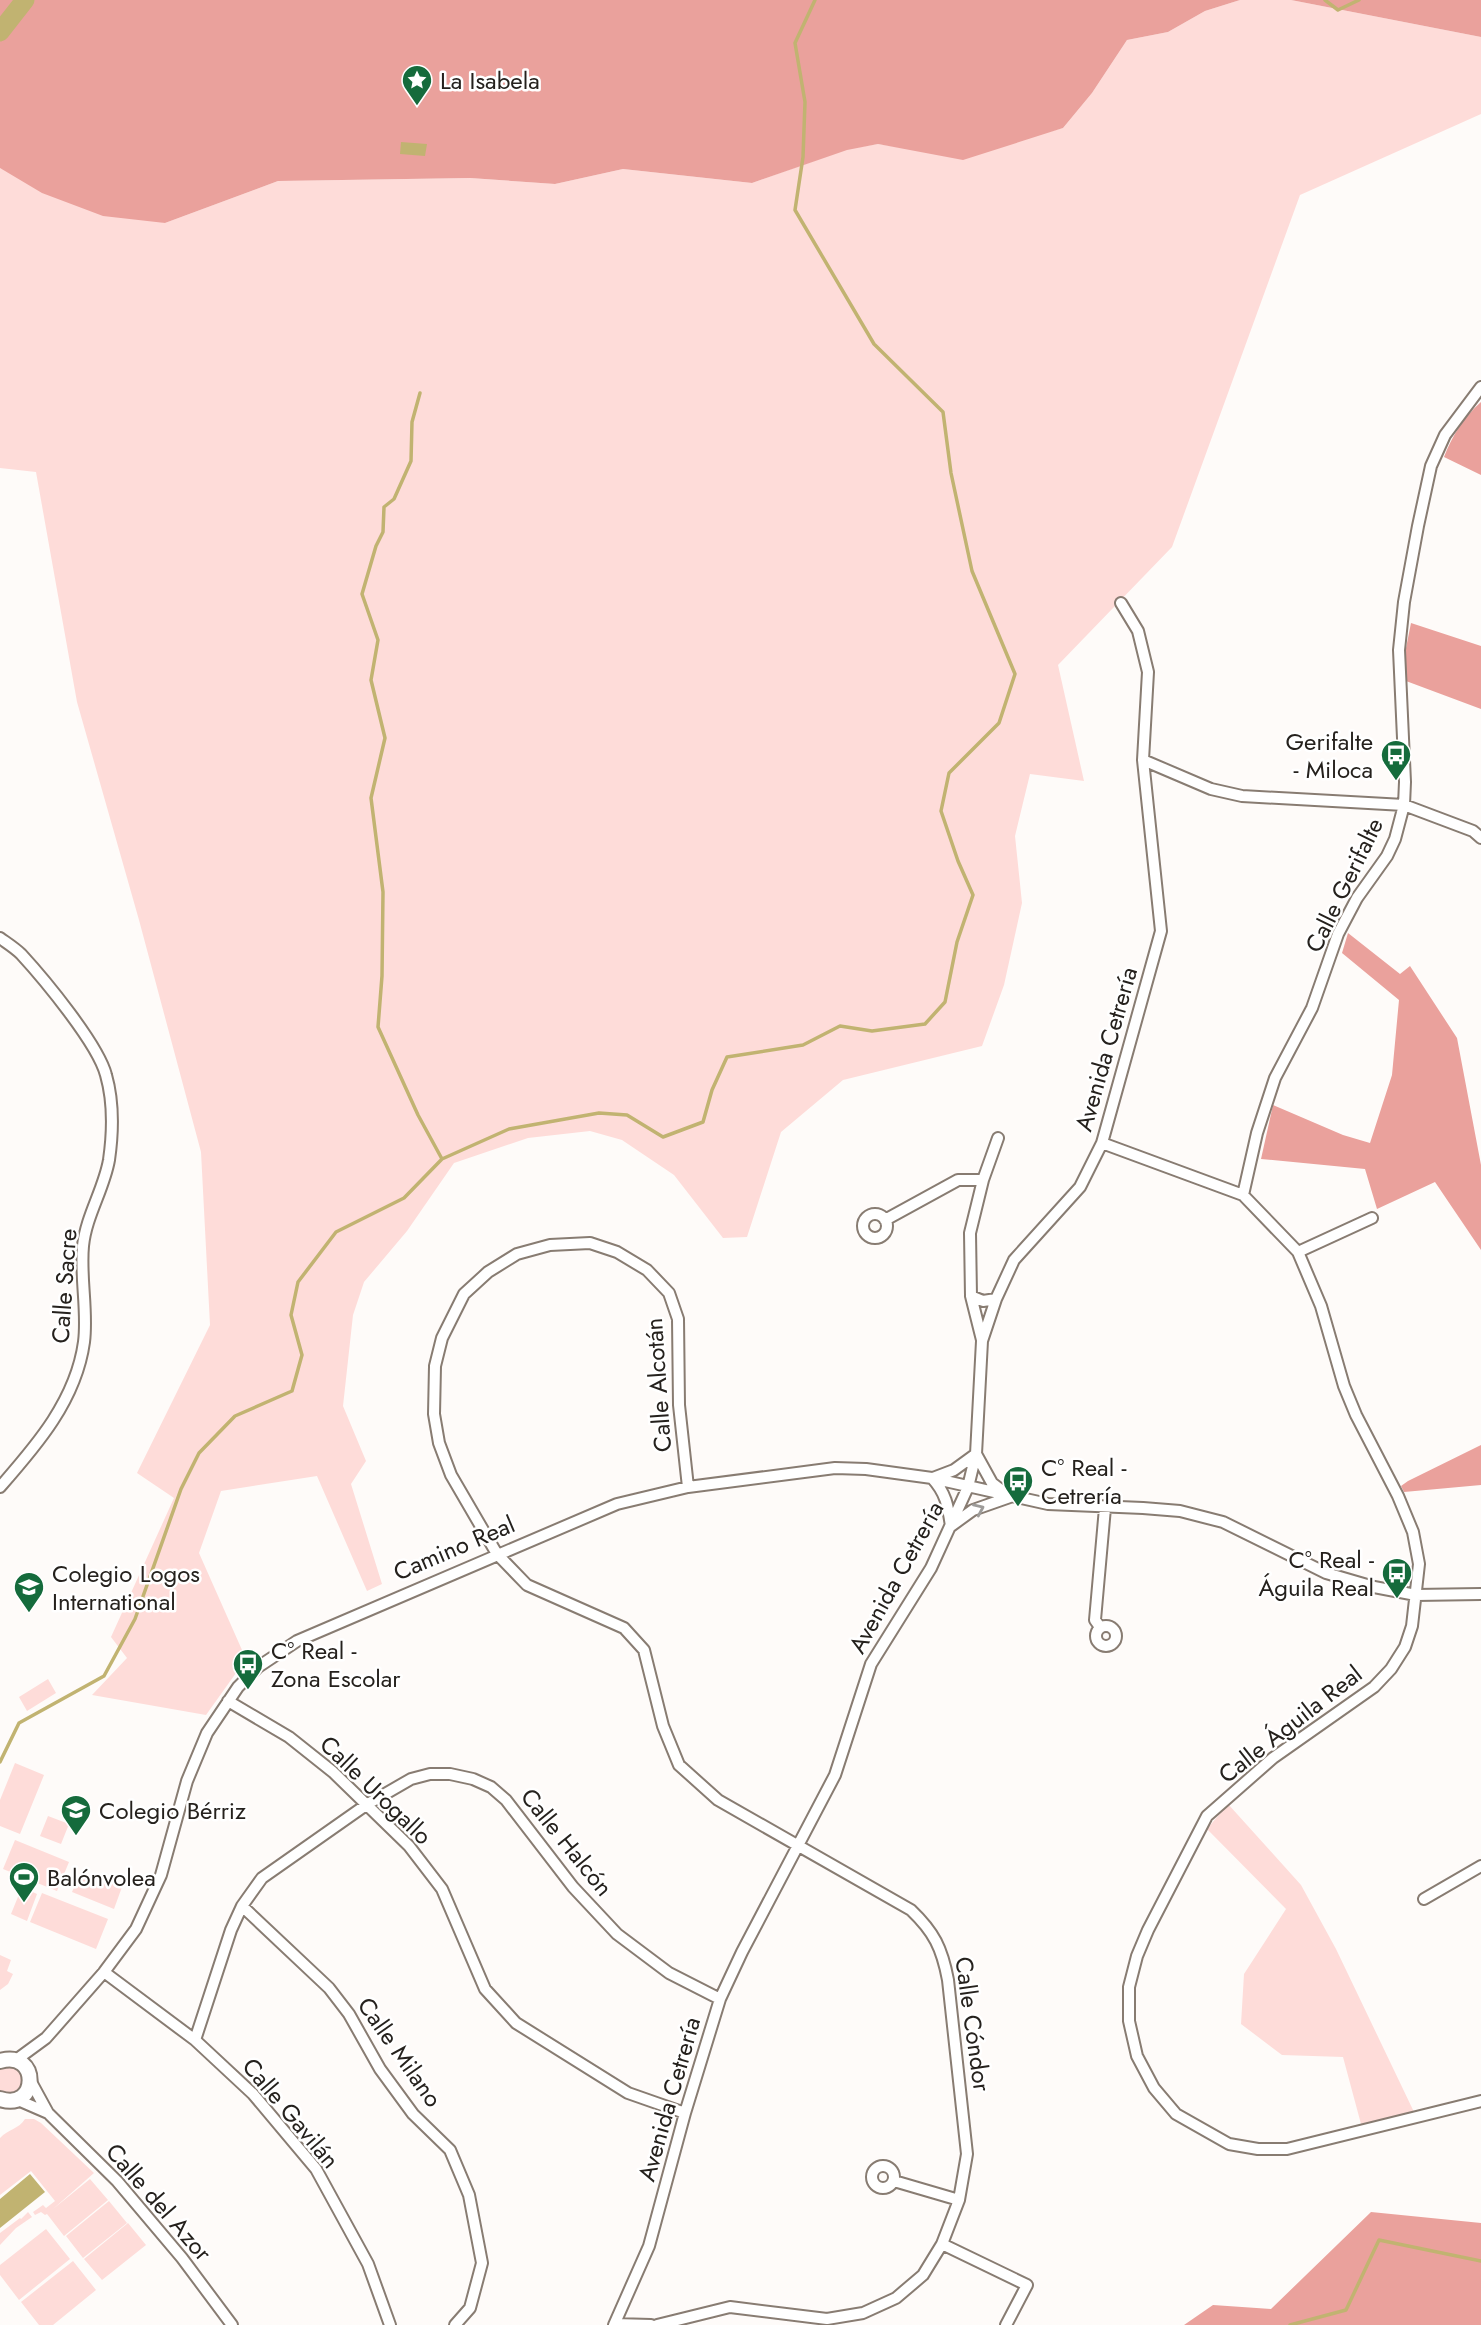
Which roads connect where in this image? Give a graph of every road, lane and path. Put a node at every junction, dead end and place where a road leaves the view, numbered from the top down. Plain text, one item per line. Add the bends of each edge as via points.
1 (1481, 387) edge
2 (1121, 603) dead end
3 (1143, 760) junction
4 (1404, 804) junction
5 (1481, 838) edge
6 (0, 938) edge
7 (998, 1138) dead end
8 (1102, 1143) junction
9 (983, 1180) junction
10 (1243, 1195) junction
11 (1372, 1218) dead end
12 (886, 1220) dead end
13 (1298, 1252) junction
14 (971, 1296) junction
15 (996, 1299) junction
16 (982, 1341) junction
17 (976, 1454) junction
18 (932, 1478) junction
19 (0, 1487) edge
20 (688, 1487) junction
21 (968, 1487) junction
22 (1010, 1497) junction
23 (1105, 1508) junction
24 (951, 1526) junction
25 (497, 1554) junction
26 (1481, 1594) edge
27 (1416, 1595) junction
28 (1100, 1627) dead end
29 (228, 1701) junction
30 (366, 1805) junction
31 (799, 1846) junction
32 (1481, 1866) edge
33 (1424, 1899) dead end
34 (242, 1906) junction
35 (104, 1972) junction
36 (720, 1999) junction
37 (46, 2038) junction
38 (195, 2040) junction
39 (5, 2059) edge
40 (30, 2077) junction
41 (5, 2101) edge
42 (1481, 2101) edge
43 (48, 2113) junction
44 (685, 2113) junction
45 (894, 2180) dead end
46 (959, 2200) junction
47 (942, 2244) junction
48 (791, 2319) edge
49 (232, 2325) edge
50 (390, 2325) edge
51 (455, 2325) edge
52 (614, 2325) edge
53 (651, 2325) edge
54 (657, 2325) edge
55 (1006, 2325) edge

1 - 4 street, Calle Gerifalte via 1440,445 1418,526 1399,650
2 - 3 street, Avenida Cetrería via 1138,631 1148,671
3 - 4 street via 1211,789 1242,796
3 - 8 street, Avenida Cetrería via 1161,931
4 - 5 street
4 - 10 street, Calle Gerifalte via 1395,839 1338,934 1312,1008 1275,1079
6 - 19 street, Calle Sacre via 19,952 85,1035 106,1073 113,1131 83,1246 84,1341 75,1376 40,1441
7 - 9 street
8 - 10 street, Calle Águila Real
8 - 15 street, Avenida Cetrería via 1080,1187 1014,1260
9 - 12 street via 958,1180
9 - 14 street via 970,1233
10 - 13 street, Calle Águila Real
11 - 13 street
13 - 27 street, Calle Águila Real via 1321,1306 1344,1386 1413,1532 1419,1563
14 - 15 street
14 - 16 street
15 - 16 street, Avenida Cetrería
16 - 17 street, Avenida Cetrería
17 - 18 street via 954,1470
17 - 21 street, Avenida Cetrería
17 - 22 street via 992,1483
18 - 20 street, Camino Real via 835,1468
18 - 21 street, Camino Real
18 - 24 street via 948,1503
20 - 25 street, Camino Real via 617,1504
20 - 25 street, Calle Alcotán via 679,1405 678,1318 669,1293 647,1270 590,1243 550,1245 517,1254 464,1294 442,1338 435,1366 439,1443 451,1475
21 - 22 street, Camino Real
21 - 24 street, Avenida Cetrería
22 - 23 street, Camino Real
24 -> 22 street via 973,1510
23 - 27 street, Camino Real via 1180,1511 1223,1522 1326,1573
23 - 28 street via 1095,1620
24 - 31 street, Avenida Cetrería via 931,1568 871,1664 835,1774
25 - 29 street, Camino Real via 297,1641 258,1667
25 - 31 street, Calle Alcotán via 527,1585 624,1628 644,1650 663,1726 679,1765 718,1800
26 - 27 street, Camino Real
27 - 42 street, Calle Águila Real via 1405,1647 1374,1687 1273,1758 1207,1816 1137,1956 1129,1987 1129,2021 1138,2056 1154,2088 1176,2114 1229,2144 1287,2148
29 - 30 street, Calle Urogallo via 289,1737
29 - 35 street, Camino Real via 192,1766 149,1903
30 - 34 street, Calle Halcón via 262,1878
30 - 36 street, Calle Halcón via 411,1779 430,1774 450,1774 491,1787 617,1934 669,1973
30 - 44 street, Calle Urogallo via 409,1846 442,1889 485,1989 516,2023 628,2093
31 - 36 street, Avenida Cetrería
31 - 46 street, Calle Cóndor via 911,1910 929,1927 943,1953 967,2154
32 - 33 street
34 - 38 street, Calle Halcón
34 - 51 street, Calle Milano via 329,1988 413,2114 450,2150 469,2195 482,2263 470,2308
35 - 37 street, Camino Real
35 - 38 street, Calle Gavilán
36 - 44 street, Avenida Cetrería
37 - 39 street, Camino Real
37 - 40 street, Camino Real via 33,2060
38 - 50 street, Calle Gavilán via 253,2094 316,2169 368,2264
39 - 40 street via 24,2066
40 - 41 street via 27,2092
40 - 43 street, Calle del Azor
41 - 43 street, Calle del Azor
43 - 49 street, Calle del Azor via 117,2181
44 - 52 street, Avenida Cetrería via 649,2246
45 - 46 street
46 - 47 street, Calle Cóndor
47 - 48 street, Calle Cóndor via 923,2274 896,2298 863,2313
47 - 55 street via 1027,2285
48 - 54 street, Calle Cóndor via 730,2307
52 - 53 street

